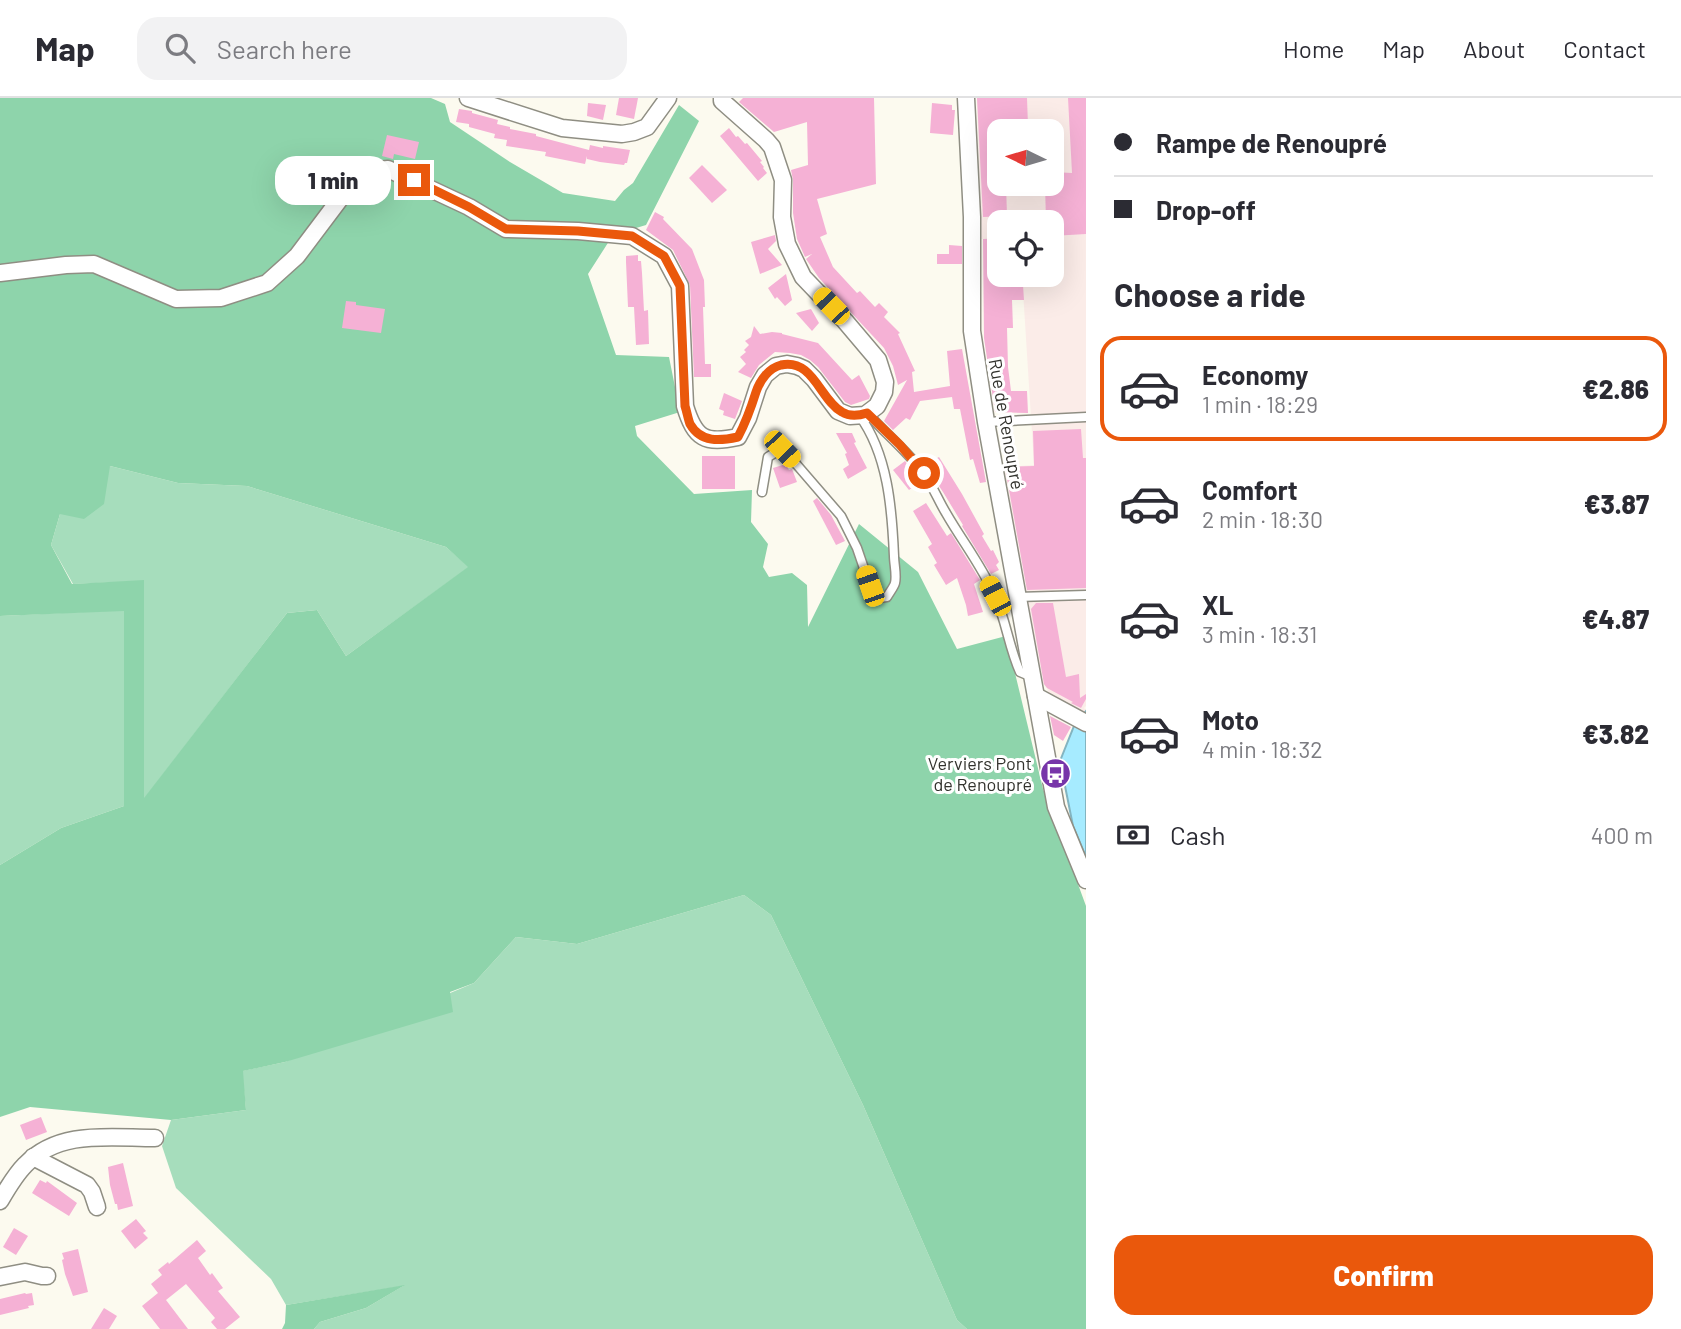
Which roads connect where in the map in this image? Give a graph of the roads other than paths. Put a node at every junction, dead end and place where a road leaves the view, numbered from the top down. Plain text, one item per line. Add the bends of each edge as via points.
1 (468, 98) edge
2 (668, 98) edge
3 (722, 98) edge
4 (966, 98) edge
5 (0, 273) edge
6 (863, 414) junction
7 (1086, 417) edge
8 (986, 422) junction
9 (762, 492) dead end
10 (1086, 595) edge
11 (1017, 597) junction
12 (1031, 677) junction
13 (1035, 696) junction
14 (1080, 720) edge
15 (1086, 880) edge
16 (155, 1138) dead end
17 (33, 1157) junction
18 (0, 1201) edge
19 (97, 1207) dead end
20 (47, 1276) dead end
21 (0, 1277) edge

1 - 2 street via 562,128 622,134 647,127
3 - 6 street via 772,147 783,180 787,244 803,277 878,360 884,392 877,406
4 - 8 street, Rue de Renoupré via 972,331
5 - 6 street via 94,264 176,299 221,298 267,283 298,256 352,183 369,171 388,169 506,229 632,236 664,256 680,286 685,406 691,425 702,437 719,441 738,437 765,375 786,364 804,369 838,411 850,416
6 - 9 lane via 887,484 895,583 887,597 878,598 870,586 841,516 782,449 768,457
6 - 12 lane via 924,473 995,596 1020,672
7 - 8 lane
8 - 11 street, Rue de Renoupré
10 - 11 lane
11 - 12 street, Rue de Renoupré
12 - 13 street, Rue de Renoupré
13 - 14 street
13 - 15 street, Rue de Renoupré via 1056,807
16 - 17 street via 75,1139
17 - 18 street
17 - 19 street via 87,1185
20 - 21 street via 25,1272

